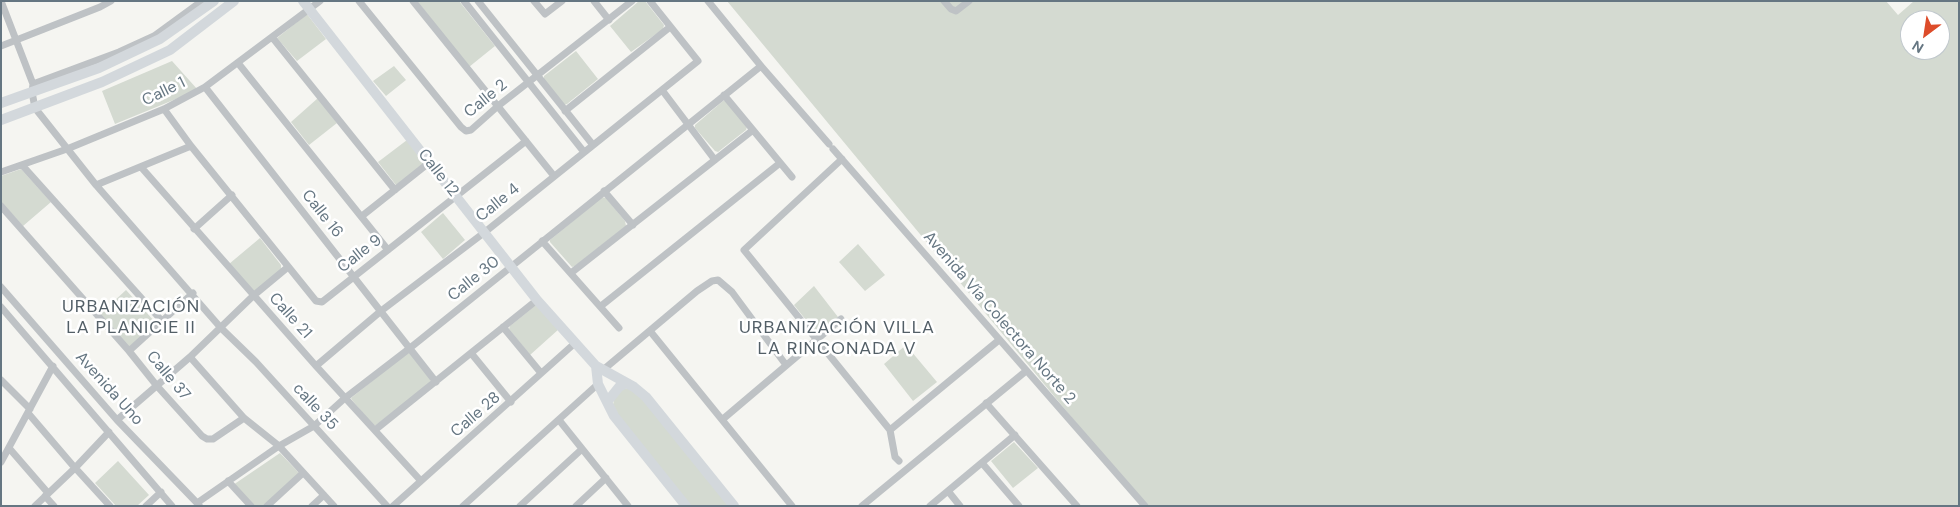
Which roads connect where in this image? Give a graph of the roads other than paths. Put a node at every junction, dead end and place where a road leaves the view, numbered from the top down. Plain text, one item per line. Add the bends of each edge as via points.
1 (1, 1) edge
2 (111, 1) edge
3 (214, 1) edge
4 (234, 1) edge
5 (320, 1) edge
6 (359, 1) edge
7 (414, 1) edge
8 (464, 1) edge
9 (478, 1) edge
10 (534, 1) edge
11 (562, 1) edge
12 (594, 1) edge
13 (632, 1) edge
14 (650, 1) edge
15 (708, 1) edge
16 (944, 1) edge
17 (969, 1) edge
18 (197, 3) edge
19 (305, 5) edge
20 (609, 20) junction
21 (670, 27) junction
22 (272, 37) junction
23 (15, 40) junction
24 (1, 46) edge
25 (238, 63) junction
26 (761, 66) junction
27 (538, 74) junction
28 (529, 82) junction
29 (205, 87) junction
30 (32, 88) junction
31 (662, 90) junction
32 (724, 96) junction
33 (1, 103) edge
34 (498, 106) junction
35 (35, 108) junction
36 (164, 109) junction
37 (565, 111) junction
38 (1, 120) edge
39 (688, 125) junction
40 (753, 130) junction
41 (526, 141) junction
42 (592, 145) junction
43 (191, 146) junction
44 (67, 149) junction
45 (584, 152) junction
46 (842, 159) junction
47 (715, 160) junction
48 (430, 162) junction
49 (780, 163) junction
50 (22, 165) junction
51 (141, 167) junction
52 (1, 172) edge
53 (554, 176) junction
54 (792, 177) dead end
55 (96, 185) junction
56 (395, 190) junction
57 (604, 191) junction
58 (232, 196) junction
59 (456, 196) junction
60 (1, 206) edge
61 (362, 216) junction
62 (633, 225) junction
63 (194, 230) junction
64 (485, 232) junction
65 (542, 241) junction
66 (388, 250) junction
67 (511, 266) junction
68 (288, 267) junction
69 (571, 273) junction
70 (354, 277) junction
71 (1, 287) edge
72 (193, 293) junction
73 (253, 296) junction
74 (538, 300) junction
75 (601, 306) junction
76 (1, 307) edge
77 (381, 311) junction
78 (841, 319) dead end
79 (162, 321) junction
80 (503, 327) junction
81 (222, 328) junction
82 (619, 328) dead end
83 (650, 331) junction
84 (816, 339) junction
85 (999, 340) junction
86 (576, 343) junction
87 (410, 348) junction
88 (129, 351) junction
89 (471, 353) junction
90 (190, 357) junction
91 (786, 365) junction
92 (53, 366) junction
93 (316, 366) junction
94 (599, 368) junction
95 (1026, 371) junction
96 (541, 373) junction
97 (1, 380) edge
98 (436, 382) junction
99 (626, 382) junction
100 (598, 384) junction
101 (157, 386) junction
102 (345, 398) junction
103 (511, 402) junction
104 (607, 402) junction
105 (986, 403) junction
106 (29, 411) junction
107 (244, 418) junction
108 (723, 419) junction
109 (117, 420) junction
110 (559, 420) junction
111 (314, 426) junction
112 (374, 430) junction
113 (890, 430) junction
114 (109, 432) junction
115 (1015, 435) junction
116 (279, 446) junction
117 (9, 448) junction
118 (582, 449) junction
119 (899, 461) dead end
120 (1, 462) edge
121 (982, 463) junction
122 (76, 470) junction
123 (303, 473) junction
124 (606, 478) junction
125 (421, 480) junction
126 (228, 481) junction
127 (161, 492) junction
128 (948, 492) junction
129 (46, 495) junction
130 (324, 495) junction
131 (198, 504) edge
132 (578, 505) edge
133 (35, 506) edge
134 (54, 506) edge
135 (110, 506) edge
136 (146, 506) edge
137 (172, 506) edge
138 (251, 506) edge
139 (267, 506) edge
140 (312, 506) edge
141 (334, 506) edge
142 (387, 506) edge
143 (393, 506) edge
144 (462, 506) edge
145 (520, 506) edge
146 (628, 506) edge
147 (686, 506) edge
148 (734, 506) edge
149 (792, 506) edge
150 (862, 506) edge
151 (930, 506) edge
152 (960, 506) edge
153 (1019, 506) edge
154 (1076, 506) edge
155 (1145, 506) edge

1 - 23 street
2 - 23 street
3 - 30 street via 160,39 99,68
4 - 35 street via 170,50 102,82
5 - 19 street, Calle 1
6 - 34 street, Calle 2 via 466,131
7 - 34 street
8 - 28 street
9 - 27 street
10 - 11 street via 545,14
12 - 20 street
13 - 20 street, Calle 2
14 - 21 street
15 - 26 street, Avenida Vía Colectora Norte 2
16 - 17 street via 956,10
18 - 30 street via 154,36
19 - 22 street, Calle 1
19 - 48 street, Calle 12
20 - 27 street, Calle 2
21 - 31 street, Calle 4 via 698,61
21 - 37 street
22 - 25 street, Calle 1
22 - 56 street
23 - 24 street
23 - 30 street
25 - 29 street, Calle 1
25 - 61 street
26 - 32 street, Calle 30
26 - 46 street, Avenida Vía Colectora Norte 2
27 - 28 street, Calle 2
27 - 37 street
28 - 34 street, Calle 2
28 - 45 street
29 - 36 street, Calle 1
29 - 70 street, Calle 16
30 - 33 street
30 - 35 street
31 - 39 street
31 - 42 street, Calle 4
32 - 39 street, Calle 30
32 - 40 street
34 - 41 street
35 - 38 street
35 - 44 street, calle 35
36 - 43 street, Calle 9
36 - 44 street, Calle 1
37 - 42 street
39 - 47 street
39 - 57 street, Calle 30
40 - 47 street
40 - 49 street
41 - 53 street
41 - 59 street, Calle 9
42 - 45 street, Calle 4
43 - 51 street
43 - 58 street, Calle 9
44 - 50 street, Calle 1
44 - 55 street, calle 35
45 - 53 street, Calle 4
46 - 84 street via 744,250
46 - 85 street, Avenida Vía Colectora Norte 2
47 - 62 street
48 - 56 street
48 - 59 street, Calle 12
49 - 54 street
49 - 75 street
50 - 52 street, Calle 1
50 - 79 street
51 - 55 street
51 - 63 street, Calle 21
53 - 64 street, Calle 4
55 - 72 street, calle 35
56 - 61 street
57 - 62 street
57 - 65 street, Calle 30
58 - 63 street
58 - 68 street, Calle 9
59 - 64 street, Calle 12
59 - 66 street, Calle 9
60 - 88 street, Calle 37
61 - 66 street
62 - 69 street
63 - 73 street, Calle 21
64 - 67 street, Calle 12
64 - 77 street, Calle 4
65 - 67 street, Calle 30
65 - 69 street
66 - 70 street, Calle 9
67 - 74 street, Calle 12
67 - 87 street, Calle 30
68 - 70 street, Calle 9 via 316,301 322,302
68 - 73 street
69 - 75 street
70 - 77 street, Calle 16
71 - 109 street, Avenida Uno
72 - 79 street
72 - 81 street, calle 35
73 - 81 street
73 - 93 street, Calle 21
74 - 80 street
74 - 86 street, Calle 12
75 - 82 street
76 - 92 street, Avenida Uno
77 - 87 street, Calle 16
77 - 93 street, Calle 4
78 - 84 street
79 - 88 street
80 - 89 street
80 - 96 street
81 - 90 street
81 - 111 street, calle 35
83 - 91 street via 697,291 718,280 732,292
83 - 94 street
83 - 108 street
84 - 91 street
84 - 113 street
85 - 95 street, Avenida Vía Colectora Norte 2
85 - 113 street
86 - 94 street, Calle 12
86 - 96 street, Calle 28
87 - 98 street, Calle 16
87 - 102 street, Calle 30
88 - 101 street, Calle 37
89 - 98 street
89 - 103 street
90 - 101 street
90 - 107 street
91 - 108 street
92 - 106 street
92 - 114 street, Avenida Uno
93 - 102 street, Calle 21
94 - 99 street
94 - 100 street
95 - 105 street
95 - 155 street, Avenida Vía Colectora Norte 2
96 - 103 street, Calle 28
97 - 106 street
98 - 112 street
99 - 104 street
99 - 148 street via 646,397
100 - 104 street
100 - 110 street
101 - 107 street, Calle 37 via 207,439 213,439
101 - 109 street
102 - 111 street, Calle 30
102 - 112 street, Calle 21
103 - 125 street, Calle 28
104 - 147 street via 614,416
105 - 115 street
105 - 150 street
106 - 117 street
106 - 122 street
107 - 116 street
108 - 149 street
109 - 131 street, Avenida Uno
110 - 118 street
110 - 144 street
111 - 116 street, Calle 30
111 - 142 street, calle 35
112 - 125 street, Calle 21
113 - 119 street
114 - 122 street
114 - 127 street, Avenida Uno
115 - 121 street
115 - 154 street
116 - 123 street
116 - 126 street, Calle 30
117 - 120 street
117 - 129 street
118 - 124 street
118 - 145 street
121 - 128 street
121 - 153 street
122 - 129 street
122 - 135 street
123 - 130 street
123 - 139 street
124 - 132 street
124 - 146 street
125 - 143 street, Calle 28
126 - 131 street, Calle 30
126 - 138 street
127 - 136 street
127 - 137 street, Avenida Uno
128 - 151 street
128 - 152 street
129 - 133 street
129 - 134 street
130 - 140 street
130 - 141 street

